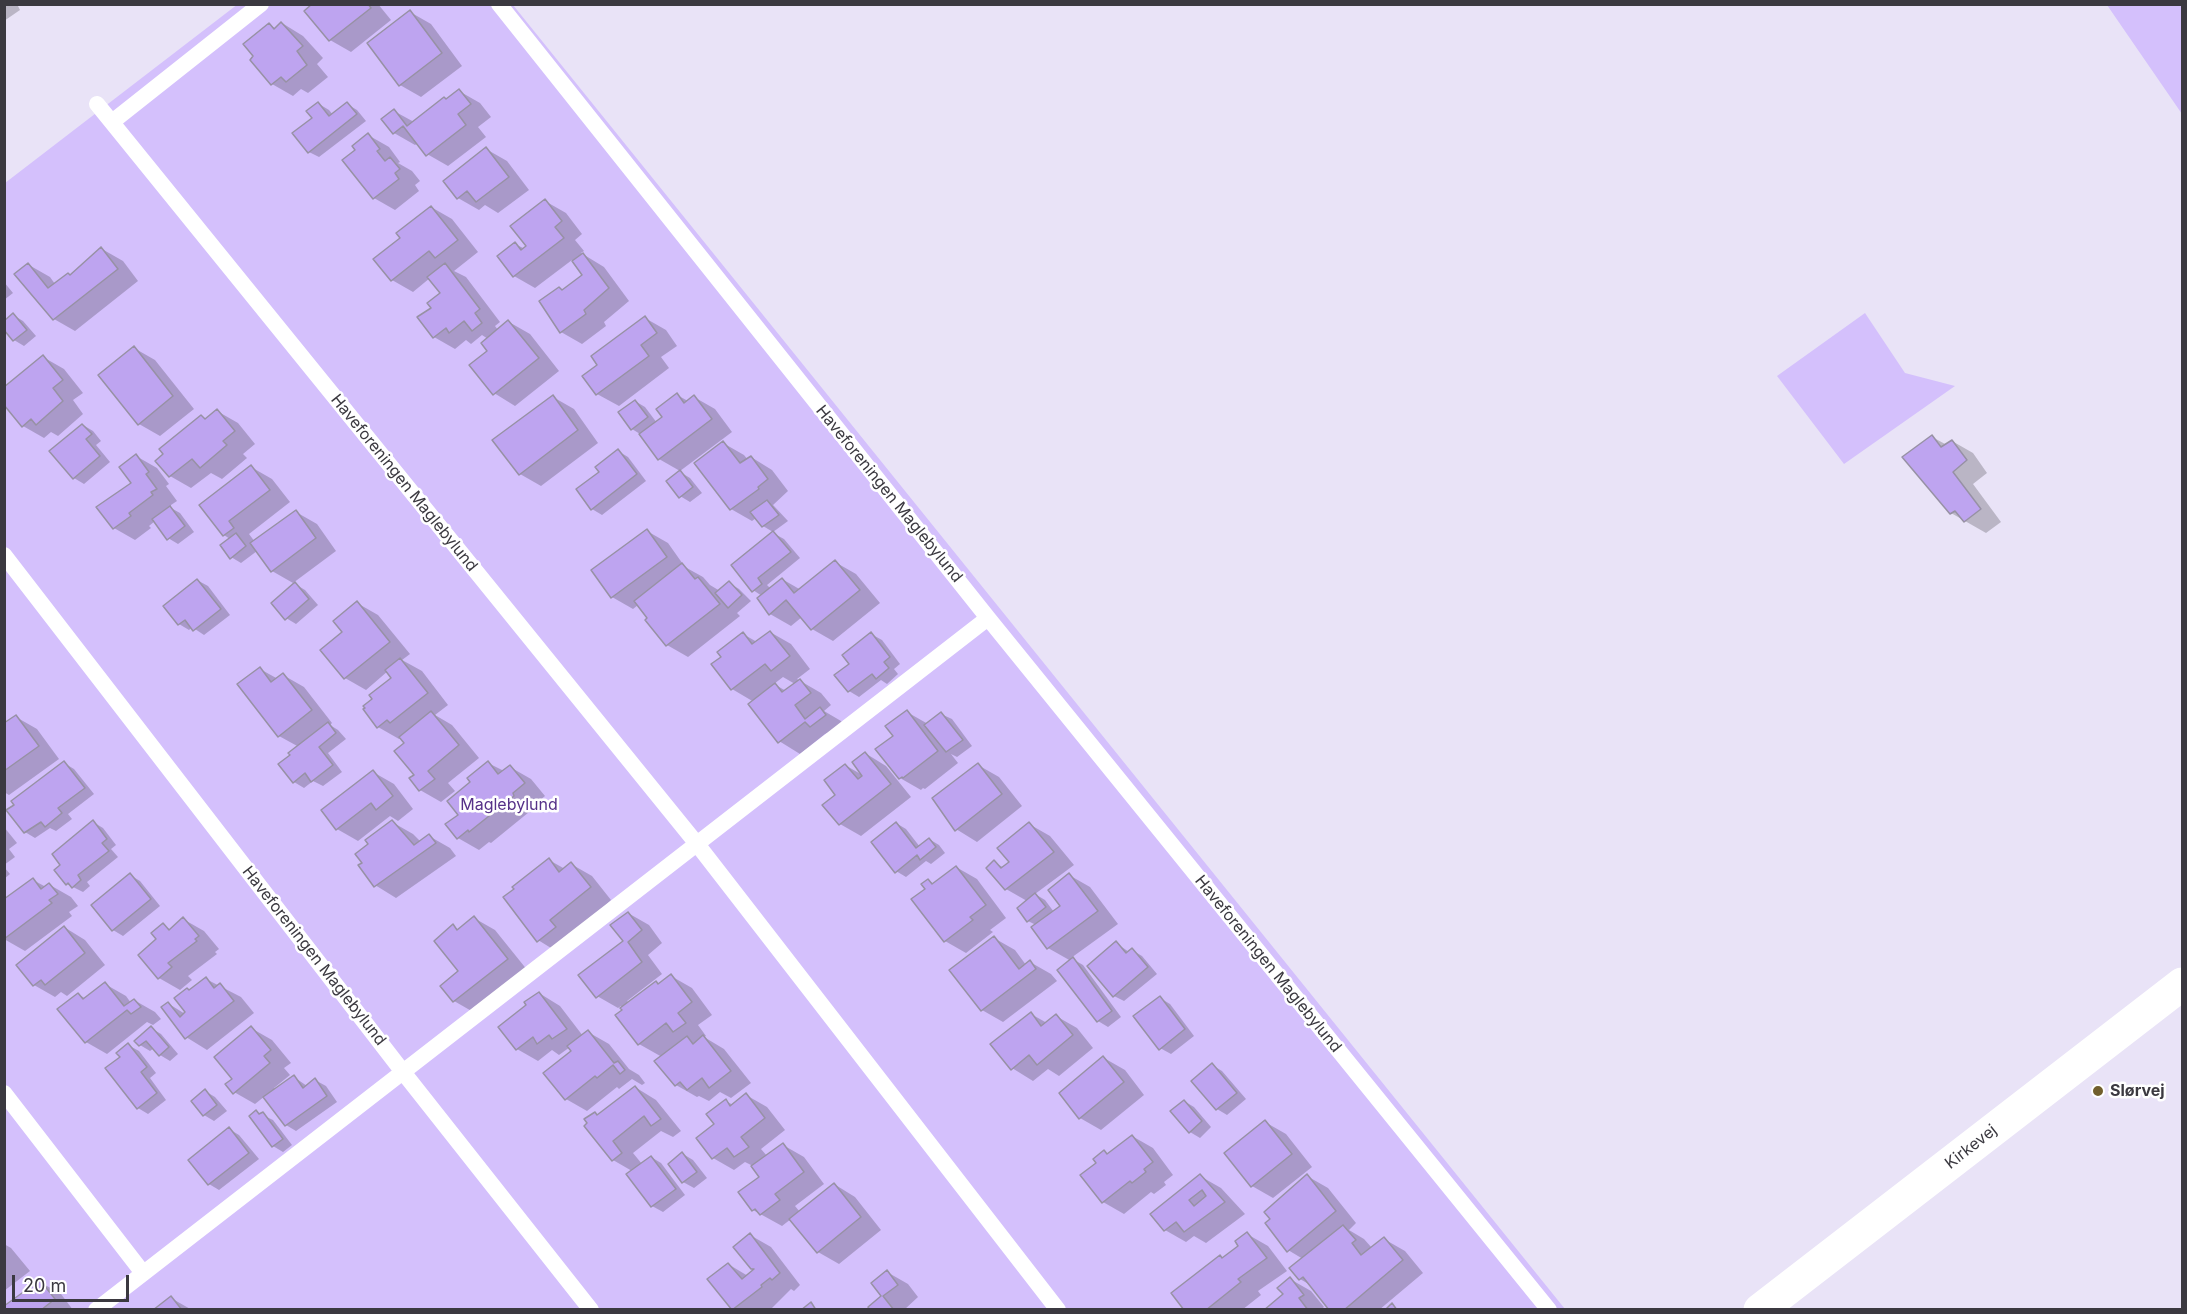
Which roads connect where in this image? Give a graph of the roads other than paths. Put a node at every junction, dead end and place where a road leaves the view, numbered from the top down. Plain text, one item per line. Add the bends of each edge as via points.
1 (261, 4) edge
2 (500, 4) edge
3 (97, 104) dead end
4 (112, 122) junction
5 (4, 555) edge
6 (988, 618) junction
7 (696, 844) junction
8 (2182, 984) edge
9 (403, 1072) junction
10 (4, 1093) edge
11 (143, 1273) junction
12 (96, 1310) edge
13 (591, 1310) edge
14 (1058, 1310) edge
15 (1549, 1310) edge
16 (1760, 1310) edge

1 - 4 lane
2 - 6 lane, Haveforeningen Maglebylund
3 - 4 lane, Haveforeningen Maglebylund
4 - 7 lane, Haveforeningen Maglebylund
5 - 9 lane, Haveforeningen Maglebylund
6 - 7 lane
6 - 15 lane, Haveforeningen Maglebylund
7 - 9 lane
7 - 14 lane, Haveforeningen Maglebylund
8 - 16 main road, Kirkevej
9 - 11 lane
9 - 13 lane, Haveforeningen Maglebylund
10 - 11 lane
11 - 12 lane

